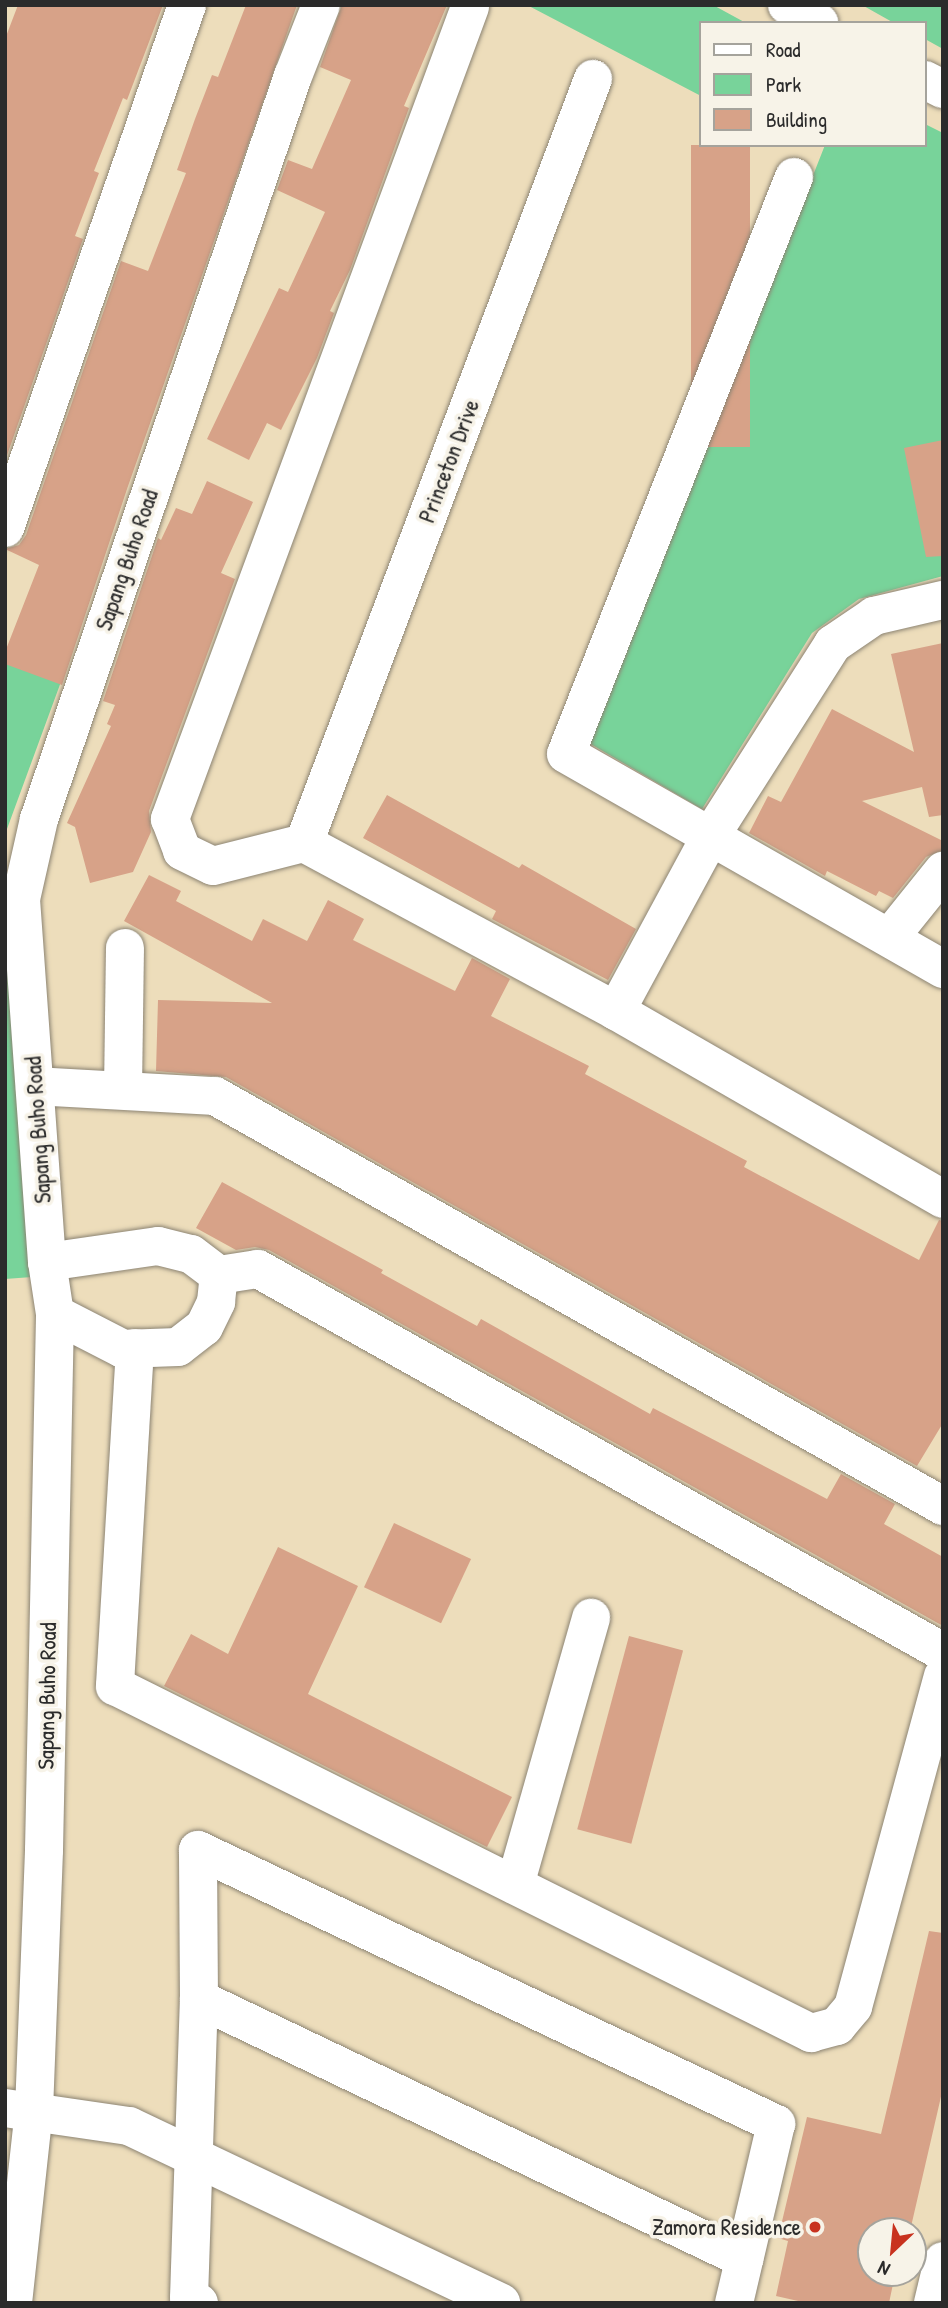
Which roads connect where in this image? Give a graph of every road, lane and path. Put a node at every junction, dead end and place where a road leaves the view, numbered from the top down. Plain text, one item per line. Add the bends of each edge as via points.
1 (187, 5) edge
2 (321, 5) edge
3 (787, 5) edge
4 (470, 7) dead end
5 (815, 21) edge
6 (593, 79) dead end
7 (927, 81) edge
8 (943, 89) edge
9 (794, 177) dead end
10 (5, 528) edge
11 (943, 600) edge
12 (710, 838) junction
13 (304, 843) junction
14 (943, 871) edge
15 (890, 937) junction
16 (125, 948) dead end
17 (943, 969) edge
18 (616, 1011) junction
19 (35, 1086) junction
20 (123, 1090) junction
21 (943, 1199) edge
22 (47, 1262) junction
23 (219, 1276) junction
24 (55, 1314) junction
25 (135, 1348) junction
26 (943, 1506) edge
27 (591, 1618) dead end
28 (943, 1652) edge
29 (943, 1676) edge
30 (515, 1885) junction
31 (199, 1998) junction
32 (20, 2110) edge
33 (193, 2155) junction
34 (744, 2259) junction
35 (943, 2261) edge
36 (13, 2303) edge
37 (199, 2303) edge
38 (501, 2303) edge
39 (734, 2303) edge
40 (933, 2303) edge

1 - 10 street
2 - 19 street, Sapang Buho Road via 288,89 39,819 21,899
3 - 5 street
4 - 13 street via 170,819 182,851 213,866
6 - 13 street, Princeton Drive
7 - 8 street
9 - 12 street via 566,754
11 - 12 street via 874,616 833,644
12 - 15 street
12 - 18 street
13 - 18 street
14 - 15 street
15 - 17 street
16 - 20 street
18 - 21 street
19 - 20 street
19 - 22 street, Sapang Buho Road
20 - 26 street via 215,1096
22 - 23 street via 158,1246 191,1255
22 - 24 street, Sapang Buho Road
23 - 25 street via 216,1302 204,1327 178,1346
23 - 28 street via 258,1269
24 - 25 street via 123,1349
24 - 32 street, Sapang Buho Road via 44,1850
25 - 30 street via 115,1686
27 - 30 street
29 - 30 street via 853,2007 837,2026 811,2033
31 - 33 street
31 - 34 street
31 - 34 street via 198,1850 776,2123
32 - 33 street via 129,2126
32 - 36 street, Sapang Buho Road
33 - 37 street via 189,2298
33 - 38 street
34 - 39 street
35 - 40 street

